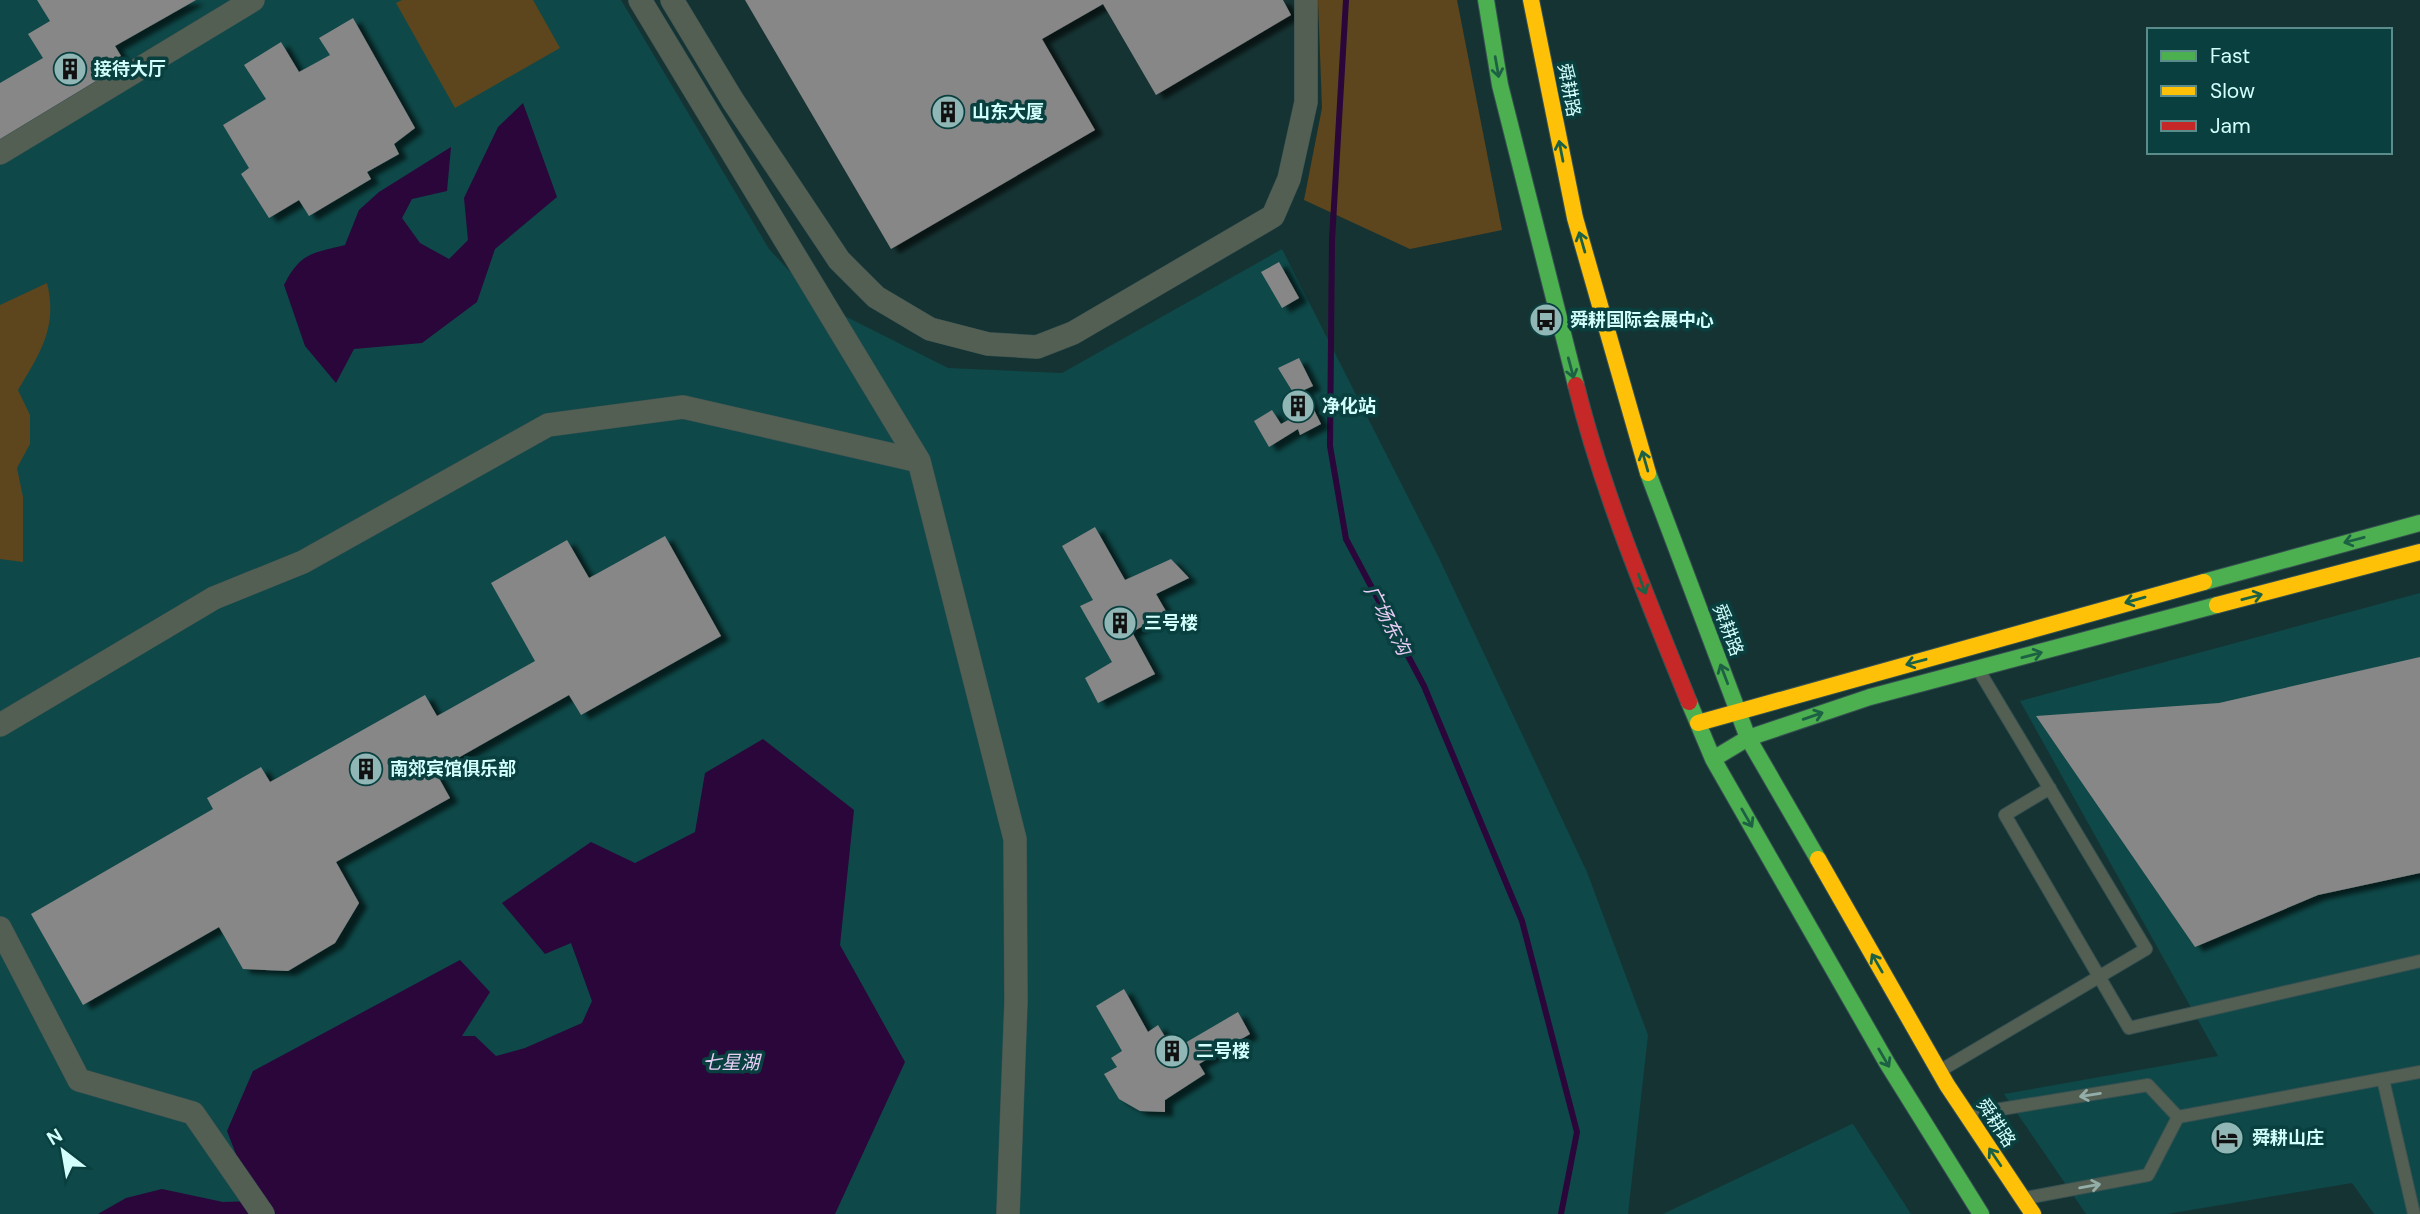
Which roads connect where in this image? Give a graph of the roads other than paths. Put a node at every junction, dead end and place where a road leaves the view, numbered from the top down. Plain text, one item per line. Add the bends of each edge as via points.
1 (253, 0) edge
2 (640, 0) edge
3 (672, 0) edge
4 (1306, 0) edge
5 (1486, 0) edge
6 (1531, 0) edge
7 (0, 153) edge
8 (919, 461) junction
9 (2420, 523) edge
10 (2420, 552) edge
11 (1978, 669) junction
12 (1739, 714) junction
13 (1698, 723) junction
14 (0, 725) edge
15 (1748, 738) junction
16 (1713, 759) junction
17 (2050, 788) junction
18 (0, 928) edge
19 (2420, 961) edge
20 (2099, 976) junction
21 (1939, 1071) junction
22 (2420, 1072) edge
23 (2383, 1079) junction
24 (1967, 1115) junction
25 (2178, 1117) junction
26 (2023, 1198) junction
27 (2416, 1200) edge
28 (263, 1214) edge
29 (1008, 1214) edge
30 (1981, 1214) edge
31 (2033, 1214) edge
32 (2414, 1214) edge

1 - 7 street
2 - 8 street
3 - 4 street via 839,260 876,297 930,328 988,344 1037,347 1073,333 1273,216 1289,179 1306,102
5 -> 13 main road via 1500,85 1590,442
12 -> 6 main road, 舜耕路 via 1643,453 1575,218
8 - 14 street via 683,407 548,425 303,562 214,598
8 - 29 street via 1015,839 1016,1001
9 -> 12 main road via 1818,688
11 -> 10 main road
15 -> 11 main road via 1870,697
11 - 17 lane
12 - 13 main road
12 - 15 main road, 舜耕路
13 - 16 main road
15 - 16 main road
21 -> 15 main road, 舜耕路
16 -> 30 main road via 1887,1063
17 - 20 lane via 2005,815
17 - 20 lane via 2146,949
18 - 28 street via 79,1080 192,1113
19 - 20 lane via 2129,1028
20 - 21 lane
21 - 24 main road, 舜耕路
22 - 23 lane
23 - 25 lane
23 - 27 lane
25 -> 24 lane via 2148,1085
26 -> 24 main road, 舜耕路
26 -> 25 lane via 2148,1175
26 - 31 main road, 舜耕路
27 - 32 lane

